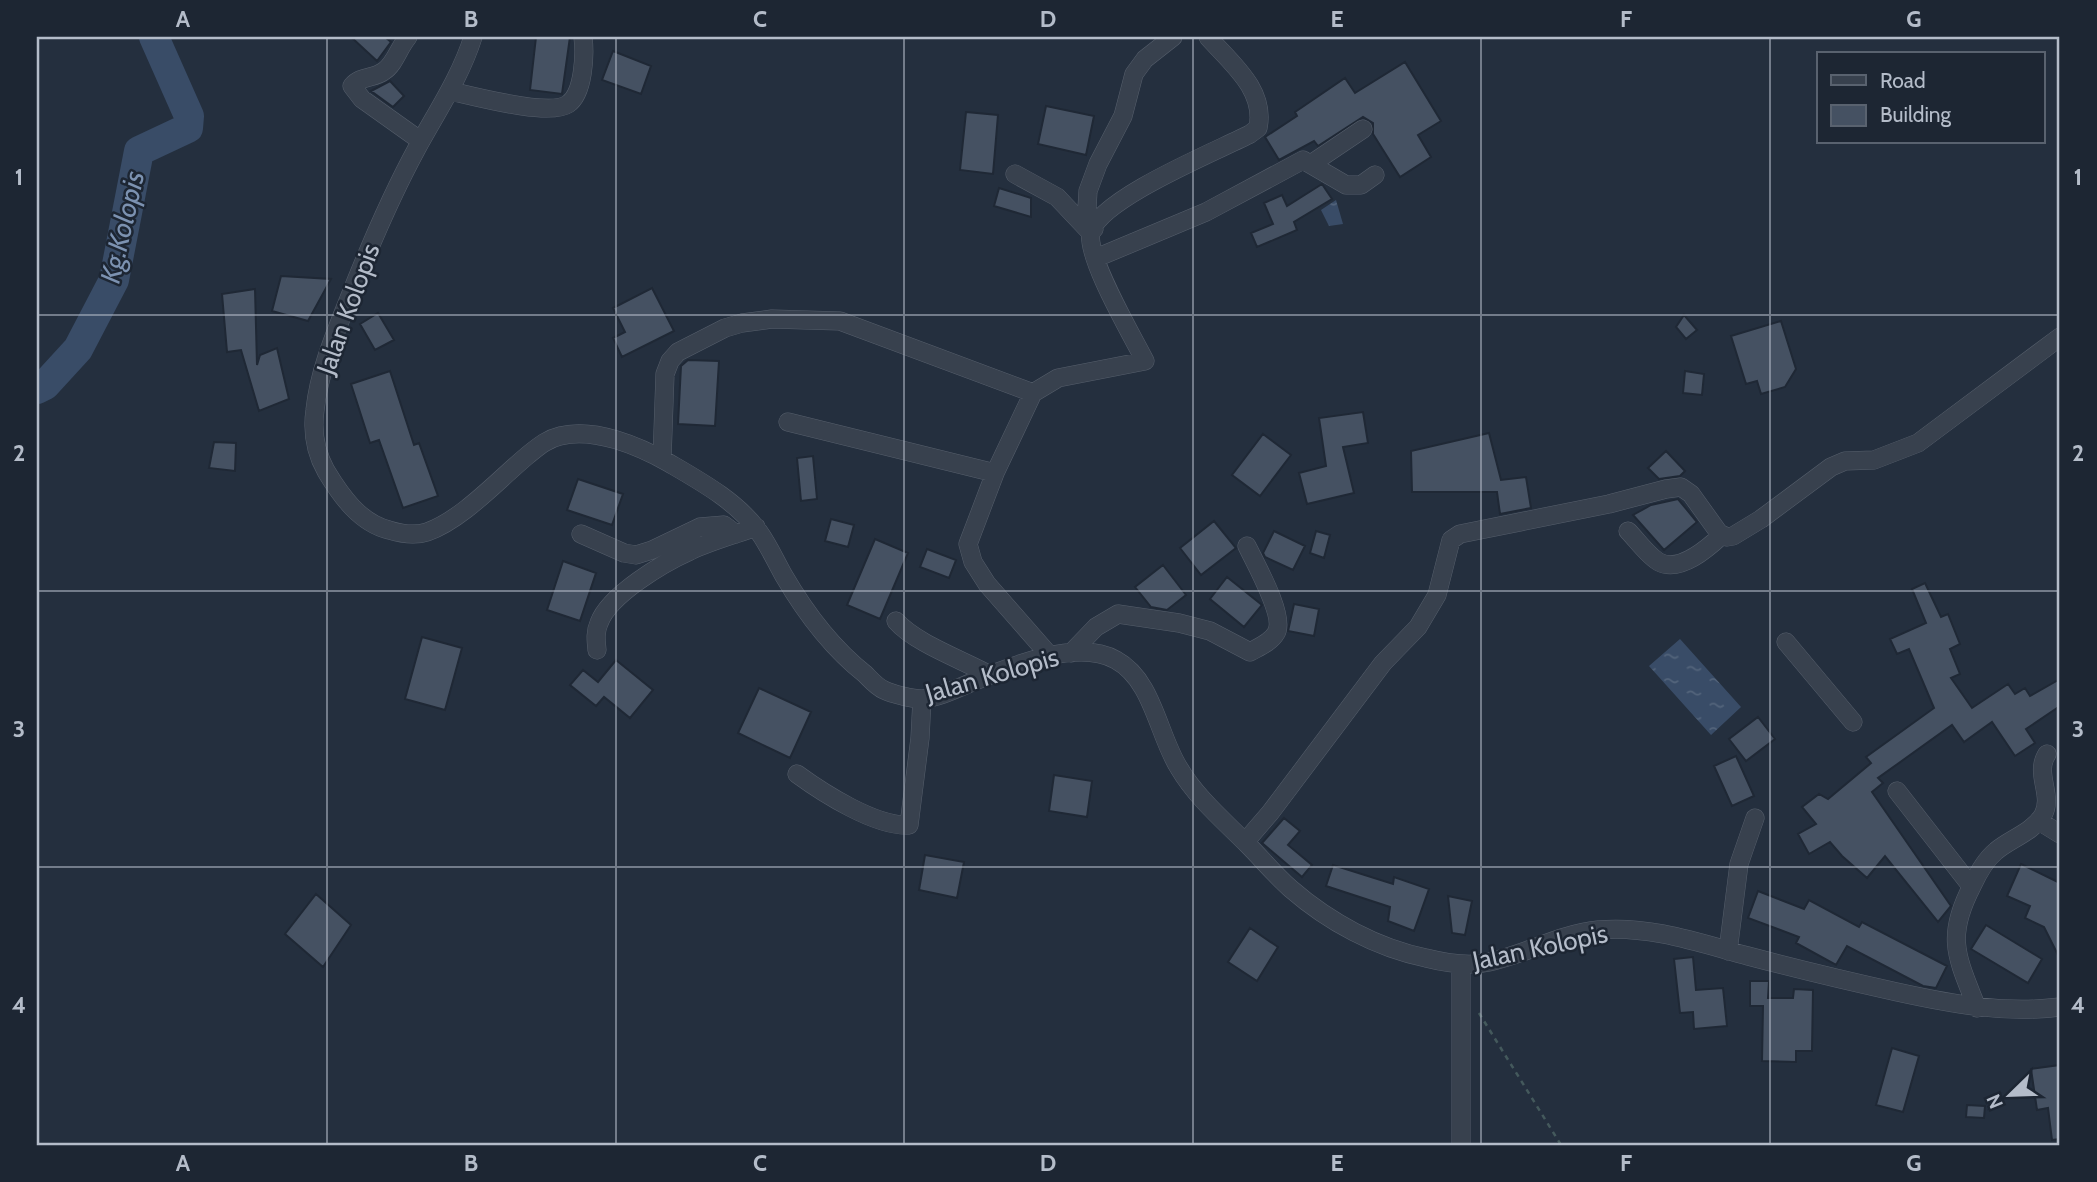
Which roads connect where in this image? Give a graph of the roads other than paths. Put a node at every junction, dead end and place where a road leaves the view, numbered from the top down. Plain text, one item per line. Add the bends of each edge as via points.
1 (408, 37) edge
2 (473, 37) edge
3 (583, 37) edge
4 (1173, 37) edge
5 (1209, 37) edge
6 (450, 91) junction
7 (1363, 129) dead end
8 (421, 141) junction
9 (1311, 164) junction
10 (1015, 174) dead end
11 (1375, 175) dead end
12 (1092, 231) junction
13 (1096, 258) junction
14 (2060, 337) edge
15 (1033, 393) junction
16 (788, 422) dead end
17 (662, 459) junction
18 (995, 473) junction
19 (756, 527) junction
20 (1628, 531) dead end
21 (581, 534) dead end
22 (736, 534) junction
23 (1722, 535) junction
24 (1247, 546) dead end
25 (896, 621) dead end
26 (1786, 642) dead end
27 (597, 650) dead end
28 (1071, 653) junction
29 (1050, 656) junction
30 (990, 675) junction
31 (922, 699) junction
32 (1853, 722) dead end
33 (2047, 754) dead end
34 (797, 774) dead end
35 (1897, 792) dead end
36 (1755, 818) dead end
37 (2039, 821) junction
38 (2060, 834) edge
39 (1245, 842) junction
40 (1971, 887) junction
41 (1728, 951) junction
42 (1461, 964) junction
43 (2060, 1007) edge
44 (1977, 1008) junction
45 (1461, 1145) edge

1 - 8 street via 387,69 352,86 362,99
2 - 6 street, Jalan Kolopis
3 - 6 street via 585,58 578,90 570,103 558,109
4 - 12 street via 1134,74 1123,116 1087,195
5 - 12 street via 1250,85 1259,110 1258,128 1131,193
6 - 8 street, Jalan Kolopis
7 - 9 street
8 - 17 street, Jalan Kolopis via 360,270 319,386 315,440 322,464 344,498 381,529 428,532 459,515 545,441 564,435 589,433
9 - 11 street via 1346,185 1361,186
9 - 13 street via 1297,162 1206,212
10 - 12 street via 1057,197
12 - 13 street
13 - 15 street via 1103,282 1145,361 1058,378
14 - 23 street via 1918,443 1874,460 1845,461 1831,467 1749,527 1733,536
15 - 17 street via 840,321 742,323 678,352 670,361 665,374
15 - 18 street
16 - 18 street
17 - 19 street, Jalan Kolopis via 721,495
18 - 29 street via 968,544 973,562
19 - 22 street
19 - 31 street, Jalan Kolopis via 795,594 855,666 885,691
20 - 23 street via 1659,562 1671,564 1693,558
21 - 22 street via 629,555 644,553 700,527 724,525
22 - 27 street via 689,551 632,586 599,622
23 - 39 street via 1691,494 1681,488 1460,534 1451,540 1437,595 1418,627 1382,663
24 - 28 street via 1276,608 1278,632 1268,642 1250,652 1210,631 1118,614 1096,627
25 - 30 street via 904,630
26 - 32 street
28 - 29 street, Jalan Kolopis
28 - 39 street, Jalan Kolopis via 1094,651 1123,663 1141,686 1179,770
29 - 30 street, Jalan Kolopis
30 - 31 street, Jalan Kolopis
31 - 34 street via 909,825 894,826 825,794
33 - 37 street via 2041,771 2046,805
35 - 40 street
36 - 41 street via 1739,864
37 - 38 street
37 - 40 street via 1996,850
39 - 42 street, Jalan Kolopis via 1291,890 1353,932 1421,958
40 - 44 street via 1955,927
41 - 42 street, Jalan Kolopis via 1662,934 1596,930 1485,963
41 - 44 street, Jalan Kolopis
42 - 45 street
43 - 44 street, Jalan Kolopis

